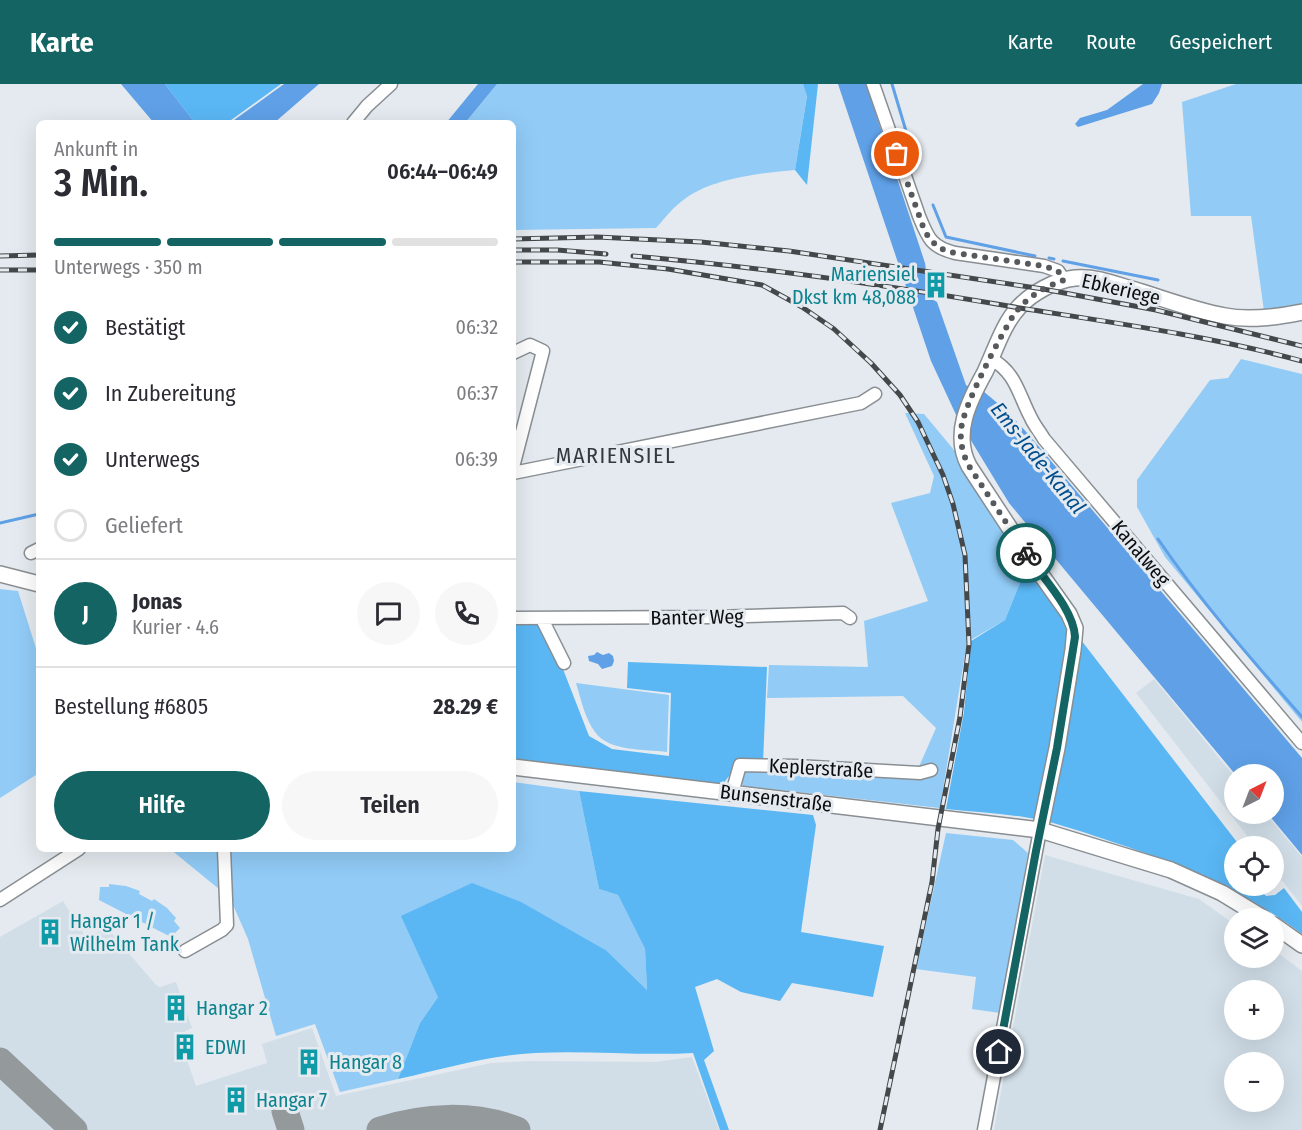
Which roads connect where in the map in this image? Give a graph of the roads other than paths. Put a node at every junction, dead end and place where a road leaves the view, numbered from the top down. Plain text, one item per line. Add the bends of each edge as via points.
1 (391, 84) edge
2 (873, 84) edge
3 (355, 120) edge
4 (1064, 280) junction
5 (1302, 312) edge
6 (516, 352) edge
7 (991, 359) junction
8 (875, 394) dead end
9 (516, 457) edge
10 (516, 473) edge
11 (0, 574) edge
12 (36, 583) edge
13 (516, 618) edge
14 (850, 618) dead end
15 (542, 619) junction
16 (564, 663) dead end
17 (1302, 743) edge
18 (516, 767) edge
19 (931, 770) dead end
20 (732, 793) junction
21 (1040, 830) junction
22 (74, 852) edge
23 (224, 852) edge
24 (0, 900) edge
25 (1247, 908) edge
26 (1284, 932) edge
27 (1302, 945) edge
28 (185, 951) dead end
29 (984, 1130) edge

1 - 3 street
2 - 4 street via 925,232 933,244 955,253 1044,266 1058,271
4 - 5 street, Ebkeriege via 1089,278 1225,316 1263,318
4 - 7 street, Ebkeriege via 1043,289 1019,307
6 - 9 street via 530,345 547,349
7 - 17 street, Kanalweg via 1016,382 1044,439
7 - 21 street, Ebkeriege via 963,422 963,451 1075,628
8 - 10 street via 861,403
11 - 12 street
13 - 15 street, Banter Weg
14 - 15 street, Banter Weg via 843,613
15 - 16 street
18 - 20 street, Bunsenstraße
19 - 20 street, Keplerstraße via 920,773 740,765
20 - 21 street, Bunsenstraße
21 - 25 street, Bunsenstraße via 1172,870
21 - 29 street
22 - 24 street
23 - 28 street via 227,925
26 - 27 street

